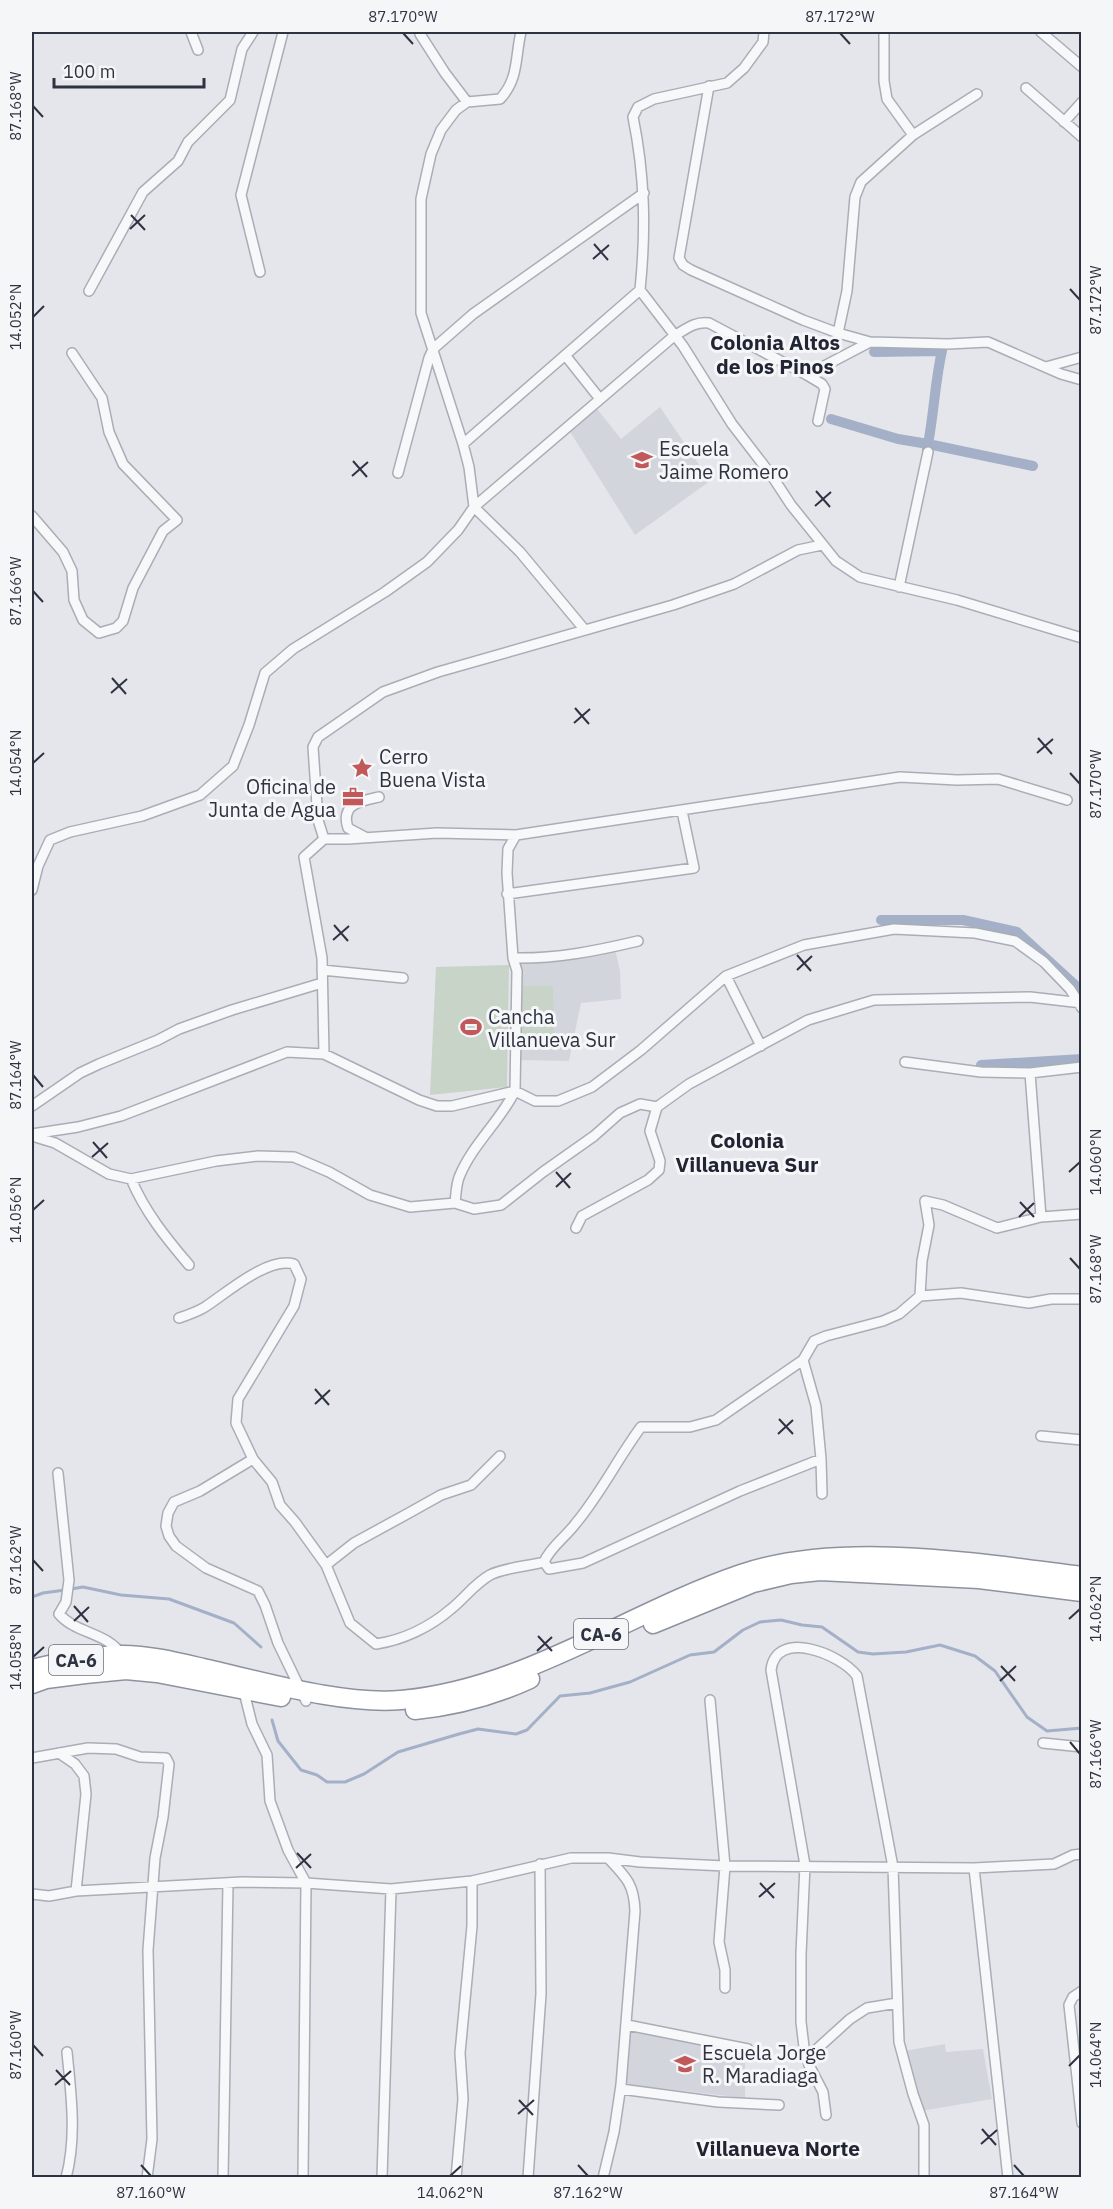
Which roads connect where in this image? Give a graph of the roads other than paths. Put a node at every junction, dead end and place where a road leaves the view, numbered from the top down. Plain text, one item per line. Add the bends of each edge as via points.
1 (191, 32) edge
2 (253, 32) edge
3 (283, 32) edge
4 (521, 32) edge
5 (764, 32) edge
6 (884, 32) edge
7 (1041, 32) edge
8 (420, 34) dead end
9 (198, 50) dead end
10 (1082, 67) edge
11 (709, 86) junction
12 (1026, 88) dead end
13 (977, 94) dead end
14 (466, 102) junction
15 (1082, 102) edge
16 (1064, 122) junction
17 (913, 135) junction
18 (1082, 137) edge
19 (645, 193) junction
20 (260, 272) dead end
21 (640, 290) junction
22 (89, 291) dead end
23 (838, 333) junction
24 (674, 336) junction
25 (870, 342) junction
26 (433, 349) junction
27 (72, 353) dead end
28 (565, 355) junction
29 (1082, 357) edge
30 (1046, 366) junction
31 (807, 375) junction
32 (1082, 380) edge
33 (600, 399) junction
34 (818, 421) dead end
35 (464, 444) junction
36 (928, 452) dead end
37 (398, 473) dead end
38 (474, 507) junction
39 (32, 516) edge
40 (822, 545) junction
41 (898, 587) junction
42 (584, 629) junction
43 (1082, 638) edge
44 (378, 797) dead end
45 (1067, 800) dead end
46 (682, 811) junction
47 (516, 835) junction
48 (324, 838) junction
49 (366, 838) junction
50 (32, 890) edge
51 (507, 894) junction
52 (638, 941) dead end
53 (513, 958) junction
54 (322, 970) junction
55 (726, 976) junction
56 (404, 978) dead end
57 (322, 983) junction
58 (1081, 1005) edge
59 (761, 1046) junction
60 (324, 1054) junction
61 (905, 1062) dead end
62 (1082, 1067) edge
63 (1030, 1073) junction
64 (515, 1091) junction
65 (32, 1106) edge
66 (657, 1107) junction
67 (32, 1135) edge
68 (131, 1179) junction
69 (455, 1203) junction
70 (1082, 1214) edge
71 (1041, 1217) junction
72 (576, 1228) dead end
73 (189, 1265) dead end
74 (920, 1296) junction
75 (1082, 1299) edge
76 (179, 1318) dead end
77 (803, 1360) junction
78 (1041, 1436) dead end
79 (1082, 1440) edge
80 (500, 1456) dead end
81 (253, 1459) junction
82 (821, 1459) junction
83 (58, 1473) dead end
84 (822, 1494) dead end
85 (544, 1562) junction
86 (326, 1565) junction
87 (1082, 1576) edge
88 (1082, 1592) edge
89 (122, 1655) junction
90 (32, 1669) edge
91 (32, 1684) edge
92 (244, 1684) junction
93 (304, 1695) junction
94 (710, 1700) dead end
95 (1043, 1743) dead end
96 (1082, 1747) edge
97 (59, 1753) junction
98 (32, 1758) edge
99 (1082, 1854) edge
100 (608, 1858) junction
101 (540, 1864) junction
102 (725, 1866) junction
103 (805, 1866) junction
104 (893, 1867) junction
105 (974, 1868) junction
106 (472, 1881) junction
107 (228, 1883) junction
108 (306, 1883) junction
109 (152, 1887) junction
110 (391, 1889) junction
111 (76, 1891) junction
112 (32, 1894) edge
113 (725, 1988) dead end
114 (1082, 1991) edge
115 (897, 2003) junction
116 (627, 2025) junction
117 (748, 2049) dead end
118 (68, 2052) dead end
119 (807, 2058) junction
120 (621, 2088) junction
121 (778, 2105) dead end
122 (826, 2115) dead end
123 (1082, 2123) edge
124 (66, 2178) edge
125 (147, 2178) edge
126 (223, 2178) edge
127 (303, 2178) edge
128 (382, 2178) edge
129 (456, 2178) edge
130 (528, 2178) edge
131 (603, 2178) edge
132 (924, 2178) edge
133 (1008, 2178) edge

1 - 9 street
2 - 22 street via 242,49 230,100 188,142 178,161 143,192
3 - 20 street via 241,195
4 - 14 street via 514,78 500,99
5 - 11 street via 763,42 744,68 727,83
6 - 17 street via 887,99
7 - 10 street
8 - 14 street
11 - 19 street via 654,99 638,107 633,117
11 - 23 street via 680,258 683,265
12 - 16 street
13 - 17 street
14 - 26 street via 441,130 421,199 421,313
15 - 16 street
16 - 18 street
17 - 23 street via 861,182 855,197 847,291
19 - 21 street
19 - 26 street via 472,314
21 - 24 street
21 - 28 street
23 - 25 street
24 - 31 street via 700,322 709,323
24 - 33 street
24 - 40 street via 732,424
25 - 30 street via 988,342
25 - 31 street
26 - 35 street
26 - 37 street
27 - 39 street via 102,398 109,432 123,464 177,520 163,531 133,588 123,621 116,628 99,633 83,620 74,600 72,571 63,552
28 - 33 street
28 - 35 street
29 - 30 street
30 - 32 street
31 - 34 street via 825,389
33 - 38 street
35 - 38 street
36 - 41 street
38 - 42 street via 520,552
38 - 50 street via 428,562 293,649 265,673 233,766 201,795 142,816 50,840
40 - 41 street via 836,561 860,577
40 - 42 street via 798,550 734,584
41 - 43 street via 957,600
42 - 48 street via 438,672 383,693 318,737 313,747 314,765 318,820
44 - 49 street via 355,803 347,811 348,828
45 - 46 street via 998,779 900,777
46 - 47 street
46 - 51 street via 694,868
47 - 49 street via 437,833
47 - 51 street via 508,849
48 - 49 street
48 - 54 street via 304,857
51 - 53 street
52 - 53 street via 542,959
53 - 64 street via 517,971
54 - 56 street
54 - 57 street
55 - 58 street via 804,945 853,935 894,929 975,933 1015,941 1044,962
55 - 59 street
55 - 64 street via 592,1087 558,1101 535,1101
57 - 60 street
57 - 65 street via 179,1029 80,1073
58 - 59 street via 1030,997 874,1000 808,1020
59 - 66 street via 689,1084
60 - 64 street via 437,1106
60 - 67 street via 287,1052 121,1116
61 - 63 street via 981,1072
62 - 63 street
63 - 71 street
64 - 69 street via 459,1177
66 - 69 street via 640,1104 620,1113 501,1205 474,1209
66 - 72 street via 650,1131 659,1170 582,1216
67 - 68 street via 55,1143 109,1174
68 - 69 street via 216,1161 294,1157 370,1196 410,1207
68 - 73 street via 160,1232
70 - 71 street
71 - 74 street via 998,1228 925,1201 929,1225
74 - 75 street via 961,1293 1029,1303
74 - 77 street via 899,1314 883,1321 814,1341
76 - 81 street via 202,1309 238,1284 283,1261 294,1264 301,1279 294,1306 238,1398 236,1424
77 - 82 street via 816,1406
77 - 85 street via 716,1420 690,1427 640,1427 602,1488 575,1525 548,1552
78 - 79 street
80 - 86 street via 471,1485 441,1495 354,1543
81 - 86 street via 272,1482 280,1505
81 - 93 street via 174,1502 168,1513 168,1536 206,1568 258,1591
82 - 84 street
82 - 85 street via 583,1563 549,1569
83 - 89 street via 69,1580 67,1600 59,1614 67,1623 110,1641
85 - 86 street via 493,1573 451,1610 418,1632 376,1644 350,1623
87 - 93 highway, CA-6 via 912,1558 811,1558 772,1565 698,1590 474,1688 398,1700
88 - 93 highway, CA-6 via 979,1579 791,1574 713,1598 504,1691 472,1701 441,1708 378,1712 340,1709
89 - 90 highway, CA-6
89 - 92 highway, CA-6 via 175,1661
91 - 92 highway, CA-6 via 126,1670
92 - 93 highway, CA-6
92 - 108 street via 252,1724 267,1755 270,1801 288,1850
94 - 102 street
95 - 96 street
97 - 98 street
97 - 109 street via 95,1748 166,1758 168,1776
97 - 111 street via 84,1776 86,1794
99 - 105 street via 1054,1863
100 - 101 street via 571,1858
100 - 102 street
100 - 116 street via 628,1880 634,1894
101 - 106 street
101 - 130 street via 541,1994
102 - 103 street
102 - 113 street via 719,1942
103 - 104 street
103 - 104 street via 771,1670 776,1657 801,1648 845,1662 857,1676
103 - 119 street via 801,2022
104 - 105 street
104 - 115 street
105 - 133 street
106 - 110 street
106 - 129 street
107 - 108 street
107 - 109 street
107 - 126 street
108 - 110 street
108 - 127 street
109 - 111 street
109 - 125 street via 148,1950 152,2139
110 - 128 street
111 - 112 street via 49,1896
114 - 123 street via 1070,2005
115 - 119 street via 867,2008
115 - 132 street via 899,2042 924,2125
116 - 117 street
116 - 120 street
118 - 124 street via 74,2121
119 - 122 street via 823,2092
120 - 121 street via 718,2102
120 - 131 street

